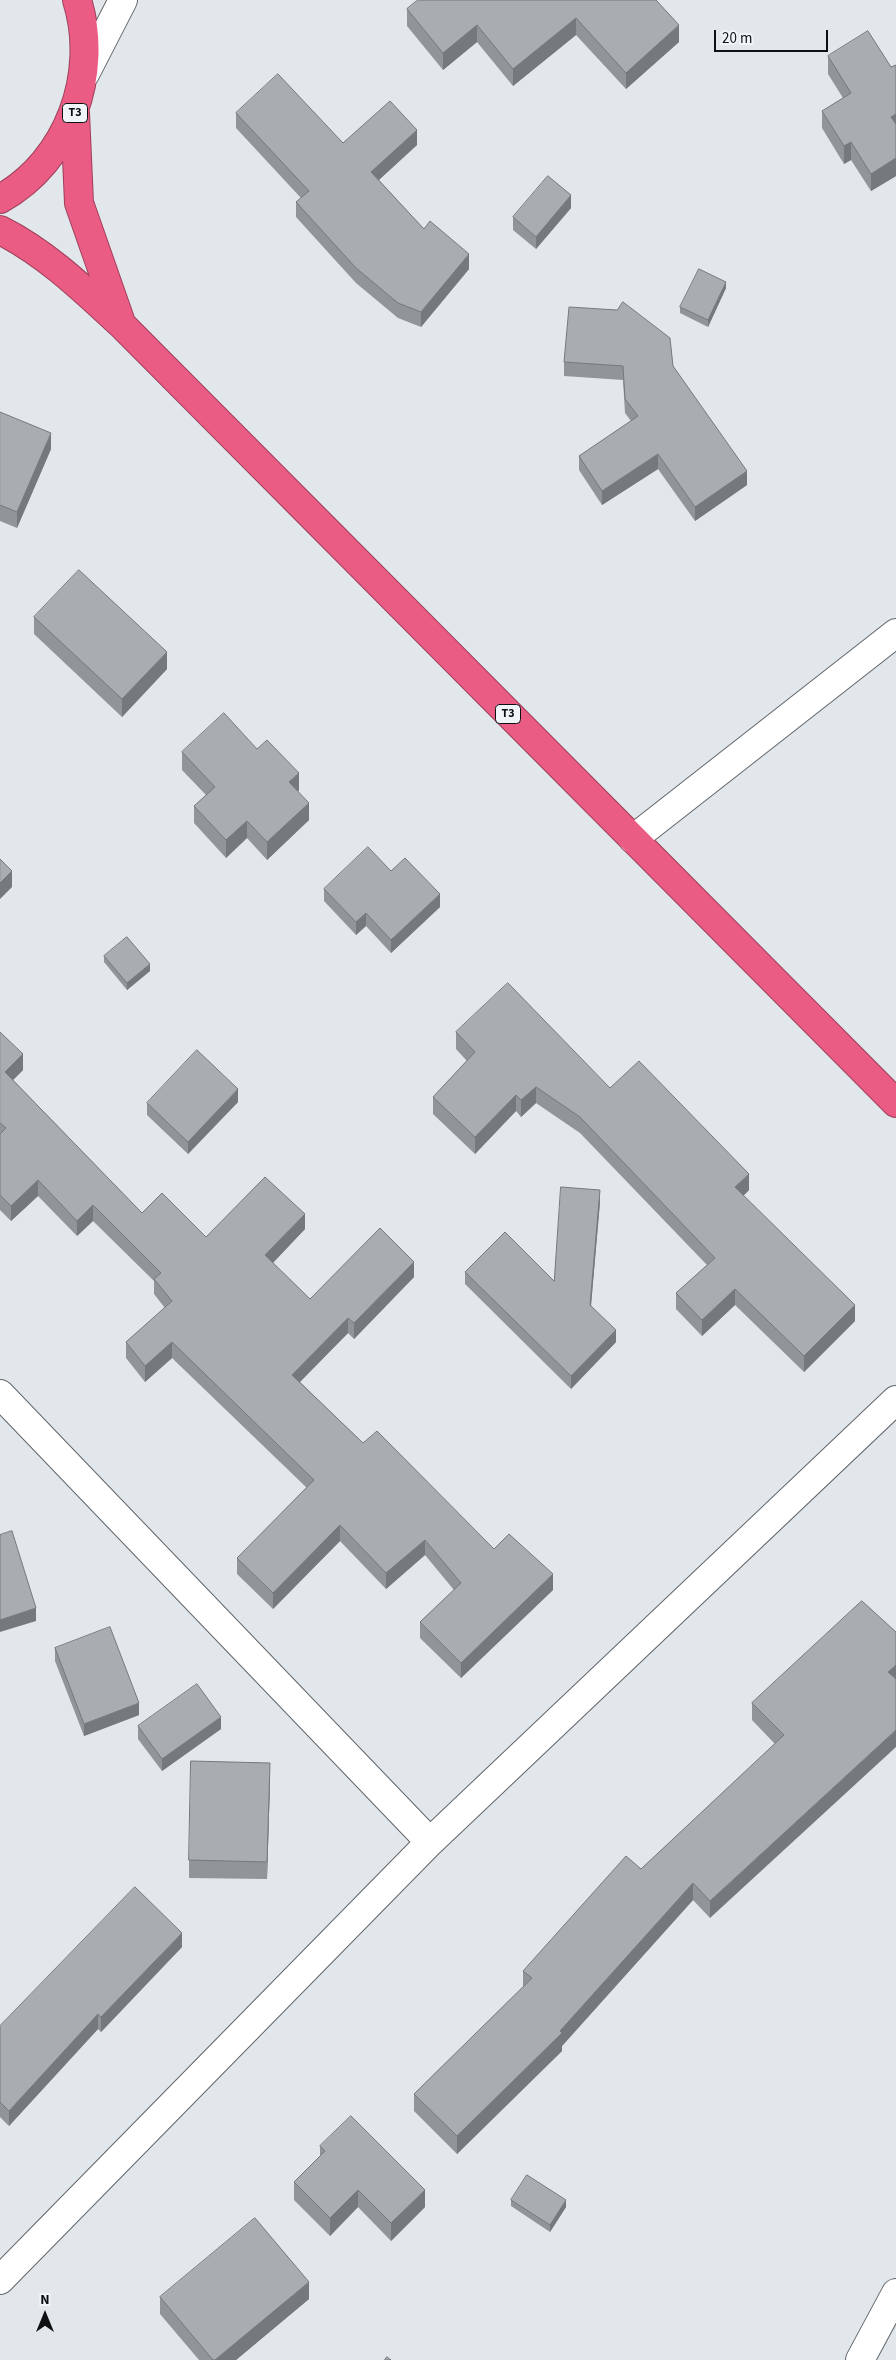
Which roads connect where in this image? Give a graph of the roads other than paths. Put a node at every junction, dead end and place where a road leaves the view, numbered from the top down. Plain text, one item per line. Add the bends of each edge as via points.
1 (77, 0) edge
2 (123, 0) edge
3 (85, 74) junction
4 (75, 113) junction
5 (0, 199) edge
6 (0, 230) edge
7 (121, 324) junction
8 (896, 633) edge
9 (633, 839) junction
10 (896, 1103) edge
11 (0, 1394) edge
12 (896, 1400) edge
13 (430, 1842) junction
14 (0, 2280) edge
15 (896, 2293) edge
16 (860, 2360) edge

1 - 3 highway, T3 via 84,21
2 - 3 street
3 - 4 highway, T3
4 - 5 highway, T3 via 50,156 14,191
4 - 7 highway, T3 via 79,203
6 - 7 highway, T3 via 68,276
7 - 9 highway, T3
8 - 9 street
9 - 10 highway, T3
11 - 13 street
12 - 13 street
13 - 14 street
15 - 16 street

